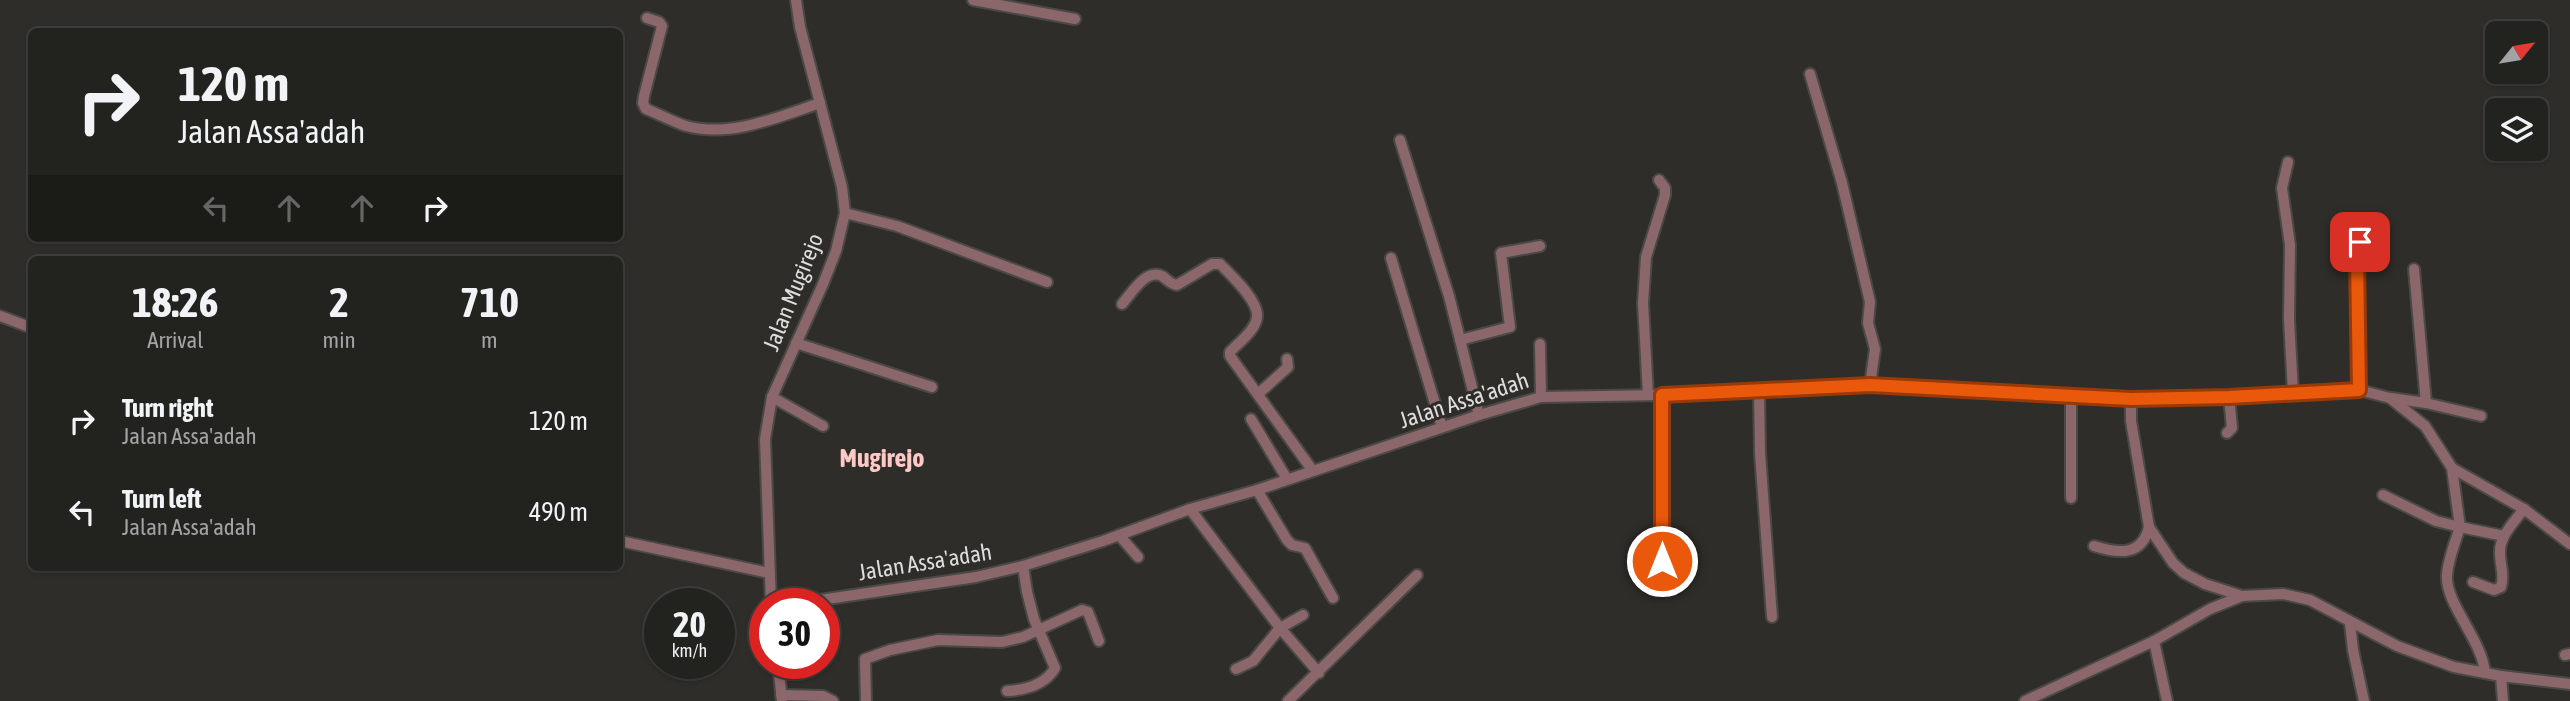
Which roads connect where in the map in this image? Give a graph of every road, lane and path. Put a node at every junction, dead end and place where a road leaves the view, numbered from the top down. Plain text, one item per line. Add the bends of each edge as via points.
1 (796, 0) edge
2 (973, 0) edge
3 (647, 18) dead end
4 (1075, 19) dead end
5 (1810, 74) dead end
6 (820, 103) junction
7 (1400, 140) dead end
8 (2287, 162) dead end
9 (1660, 180) dead end
10 (845, 213) junction
11 (2360, 242) dead end
12 (1540, 246) dead end
13 (1391, 258) dead end
14 (2414, 269) dead end
15 (1047, 282) dead end
16 (1122, 304) dead end
17 (0, 316) edge
18 (28, 326) edge
19 (1460, 340) junction
20 (796, 343) junction
21 (1540, 344) dead end
22 (1287, 359) dead end
23 (1870, 385) junction
24 (932, 387) dead end
25 (2359, 390) junction
26 (1759, 391) junction
27 (2293, 392) junction
28 (1258, 394) junction
29 (1648, 395) junction
30 (1662, 395) junction
31 (772, 397) junction
32 (1541, 397) junction
33 (2071, 397) junction
34 (2229, 397) junction
35 (2390, 398) junction
36 (2131, 399) junction
37 (2426, 402) junction
38 (1479, 415) junction
39 (2481, 416) dead end
40 (1251, 419) dead end
41 (822, 426) dead end
42 (1442, 427) junction
43 (2227, 433) dead end
44 (2452, 468) junction
45 (1312, 471) junction
46 (1287, 479) junction
47 (1257, 489) junction
48 (2383, 495) dead end
49 (2071, 498) dead end
50 (1190, 509) junction
51 (2524, 509) junction
52 (2149, 527) junction
53 (2460, 527) junction
54 (1119, 535) junction
55 (2504, 536) junction
56 (623, 542) edge
57 (2570, 544) edge
58 (2094, 546) dead end
59 (1138, 557) dead end
60 (1662, 561) dead end
61 (1023, 566) junction
62 (769, 573) junction
63 (1417, 575) dead end
64 (2473, 582) dead end
65 (770, 588) edge
66 (2242, 596) junction
67 (840, 597) edge
68 (1333, 598) dead end
69 (1303, 615) dead end
70 (1772, 617) dead end
71 (2350, 623) junction
72 (1280, 628) junction
73 (1039, 631) junction
74 (1099, 641) dead end
75 (2154, 641) junction
76 (1236, 669) dead end
77 (1319, 673) junction
78 (2485, 673) junction
79 (2501, 676) junction
80 (780, 679) edge
81 (2570, 684) edge
82 (1007, 691) dead end
83 (782, 698) edge
84 (834, 701) edge
85 (866, 701) edge
86 (1288, 701) edge
87 (2025, 701) edge
88 (2167, 701) edge
89 (2364, 701) edge
90 (2503, 701) edge

1 - 6 street, Jalan Mugirejo
2 - 4 street
3 - 6 street via 662,26 644,96 646,109 705,130 753,124
5 - 23 street via 1870,302 1868,323 1875,349
6 - 10 street, Jalan Mugirejo
7 - 19 street
8 - 27 street via 2283,188 2290,245
9 - 29 street via 1665,195 1646,257 1643,303
10 - 15 street via 897,226
10 - 20 street, Jalan Mugirejo via 823,284
11 - 25 street
12 - 19 street via 1501,253 1510,327
13 - 42 street
14 - 37 street
16 - 28 street via 1153,275 1177,285 1212,264 1220,264 1257,312 1254,326 1230,352
17 - 18 street
19 - 38 street
20 - 24 street
20 - 31 street, Jalan Mugirejo
21 - 32 street
22 - 28 street via 1288,367
23 - 26 street, Jalan Assa'adah
23 - 33 street, Jalan Assa'adah
25 - 27 street, Jalan Assa'adah
25 - 35 street, Jalan Assa'adah
26 - 30 street, Jalan Assa'adah
26 - 70 street
27 - 34 street, Jalan Assa'adah
28 - 45 street
29 - 30 street, Jalan Assa'adah
29 - 32 street, Jalan Assa'adah
30 - 60 street
31 - 41 street
31 - 62 street, Jalan Mugirejo via 765,439
32 - 38 street, Jalan Assa'adah
33 - 36 street, Jalan Assa'adah
33 - 49 street
34 - 36 street, Jalan Assa'adah
34 - 43 street via 2232,428
35 - 37 street, Jalan Assa'adah
35 - 44 street via 2425,426
36 - 52 street
37 - 39 street, Jalan Assa'adah
38 - 42 street, Jalan Assa'adah
40 - 46 street
42 - 45 street, Jalan Assa'adah
44 - 51 street
44 - 53 street
45 - 46 street, Jalan Assa'adah
46 - 47 street, Jalan Assa'adah
47 - 50 street, Jalan Assa'adah
47 - 68 street via 1287,540 1305,548
48 - 53 street via 2436,521
50 - 54 street, Jalan Assa'adah
50 - 72 street
51 - 55 street
51 - 57 street
52 - 58 street via 2146,541 2138,547 2108,550
52 - 66 street via 2184,573
53 - 55 street
53 - 78 street via 2446,578 2482,656
54 - 59 street
54 - 61 street, Jalan Assa'adah
55 - 64 street via 2499,551 2501,587 2494,590
56 - 62 street
61 - 67 street, Jalan Assa'adah
61 - 73 street
62 - 65 street, Jalan Mugirejo
63 - 77 street
66 - 71 street via 2283,594 2310,600
66 - 75 street
69 - 72 street
71 - 78 street via 2397,646
71 - 89 street
72 - 76 street via 1253,662
72 - 77 street
73 - 74 street via 1082,610 1088,612
73 - 82 street via 1054,664 1052,673 1023,690
73 - 85 street via 1002,642 938,640 868,657 864,661
75 - 87 street
75 - 88 street
77 - 86 street
78 - 79 street
79 - 81 street
79 - 90 street
80 - 83 street
83 - 84 street via 823,696

